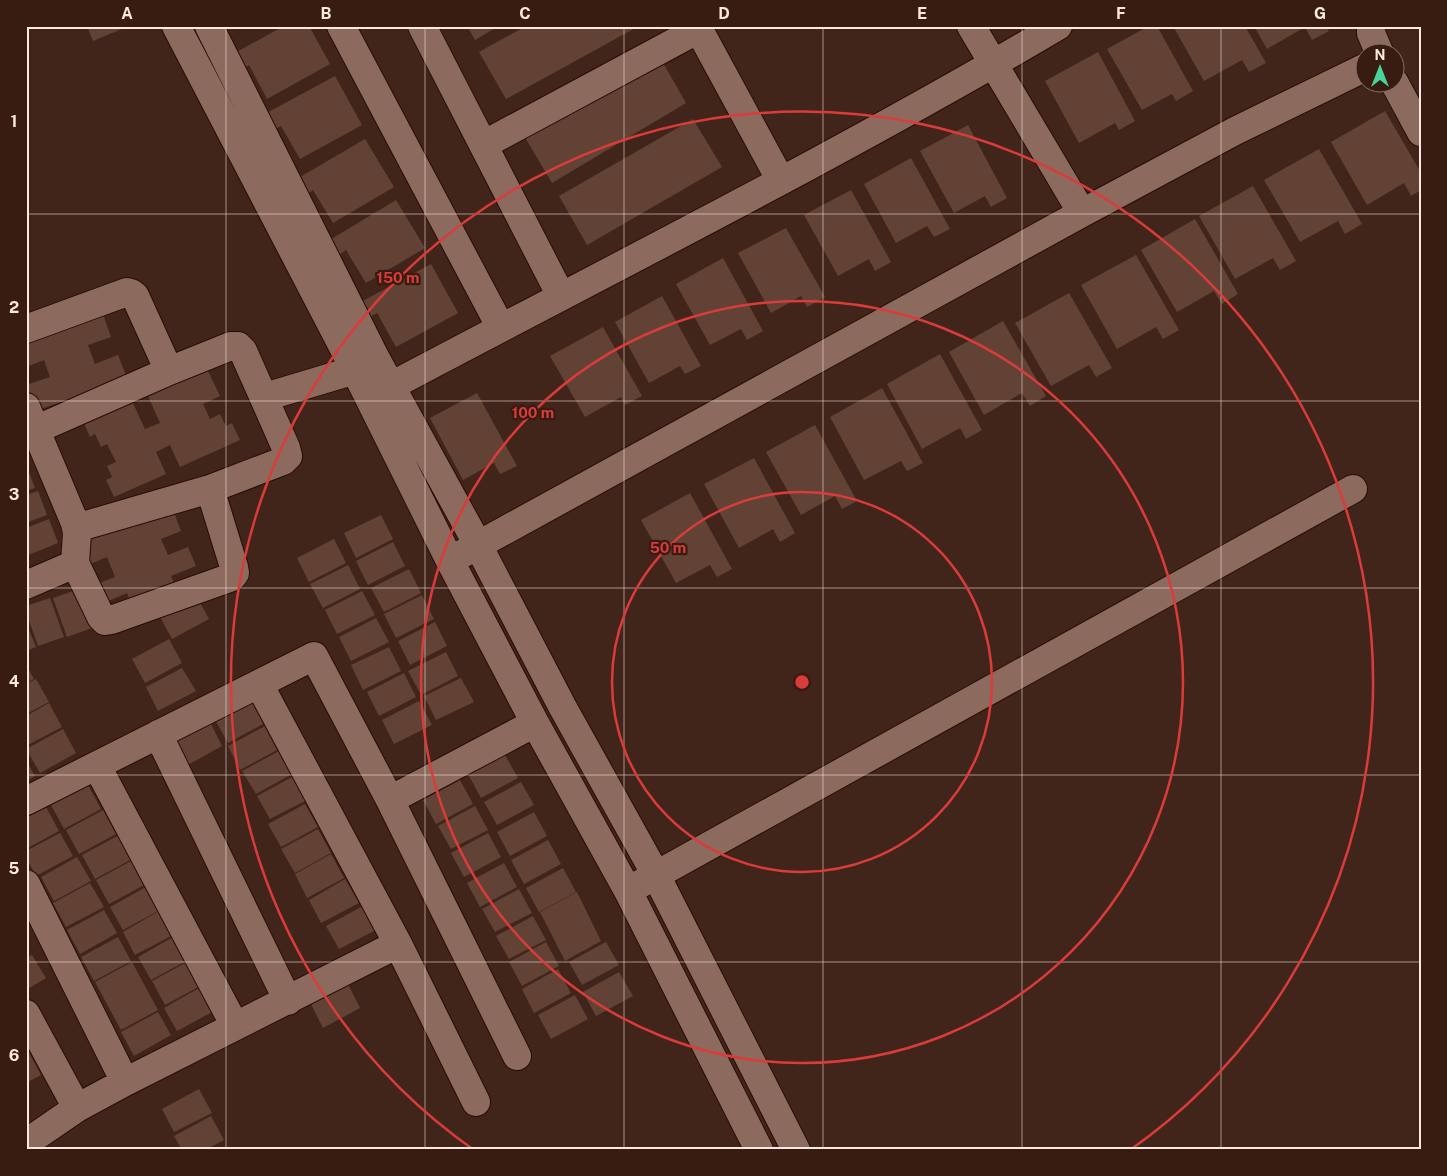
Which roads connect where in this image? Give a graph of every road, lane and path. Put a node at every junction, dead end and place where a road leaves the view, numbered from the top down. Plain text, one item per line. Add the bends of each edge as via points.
1 (176, 26) edge
2 (209, 26) edge
3 (341, 26) edge
4 (422, 26) edge
5 (971, 26) edge
6 (1058, 26) edge
7 (1371, 26) edge
8 (698, 27) edge
9 (1375, 42) edge
10 (993, 64) junction
11 (1354, 73) edge
12 (1400, 92) edge
13 (1420, 129) edge
14 (483, 146) junction
15 (781, 181) junction
16 (1082, 213) junction
17 (560, 296) junction
18 (501, 328) junction
19 (26, 329) edge
20 (355, 370) junction
21 (169, 371) junction
22 (380, 392) junction
23 (265, 397) junction
24 (31, 419) edge
25 (210, 489) junction
26 (1353, 489) dead end
27 (76, 528) junction
28 (478, 545) junction
29 (450, 561) junction
30 (75, 563) junction
31 (26, 585) edge
32 (260, 684) junction
33 (535, 723) junction
34 (158, 734) junction
35 (97, 766) junction
36 (390, 800) junction
37 (26, 801) edge
38 (656, 875) junction
39 (26, 884) edge
40 (628, 891) junction
41 (398, 944) junction
42 (288, 1001) junction
43 (26, 1014) edge
44 (234, 1026) junction
45 (517, 1056) dead end
46 (125, 1082) junction
47 (476, 1102) dead end
48 (77, 1108) junction
49 (26, 1143) edge
50 (760, 1150) edge
51 (796, 1150) edge

1 - 20 street
2 - 22 street
3 - 18 street
4 - 14 street
5 - 10 street
6 - 10 street
7 - 9 street
8 - 14 street
8 - 15 street
10 - 15 street
10 - 16 street
11 - 16 street via 1235,131
12 - 13 street
14 - 17 street
15 - 17 street
16 - 28 street
17 - 18 street
18 - 22 street
19 - 21 street via 131,293
20 - 22 street
20 - 23 street
21 - 23 street via 238,346
21 - 24 street
22 - 28 street
22 - 29 street
23 - 25 street via 288,456
24 - 27 street
25 - 27 street
25 - 30 street via 234,567 232,576 105,621
26 - 38 street
27 - 30 street
28 - 29 street
28 - 38 street via 562,706
29 - 33 street
30 - 31 street
32 - 34 street
32 - 36 street via 314,656
32 - 41 street
33 - 36 street
33 - 40 street
34 - 35 street
34 - 42 street
35 - 37 street
35 - 44 street
36 - 45 street
38 - 40 street
38 - 51 street
39 - 46 street
40 - 50 street
41 - 42 street
41 - 47 street
42 - 44 street
43 - 48 street
44 - 46 street
46 - 48 street
48 - 49 street

